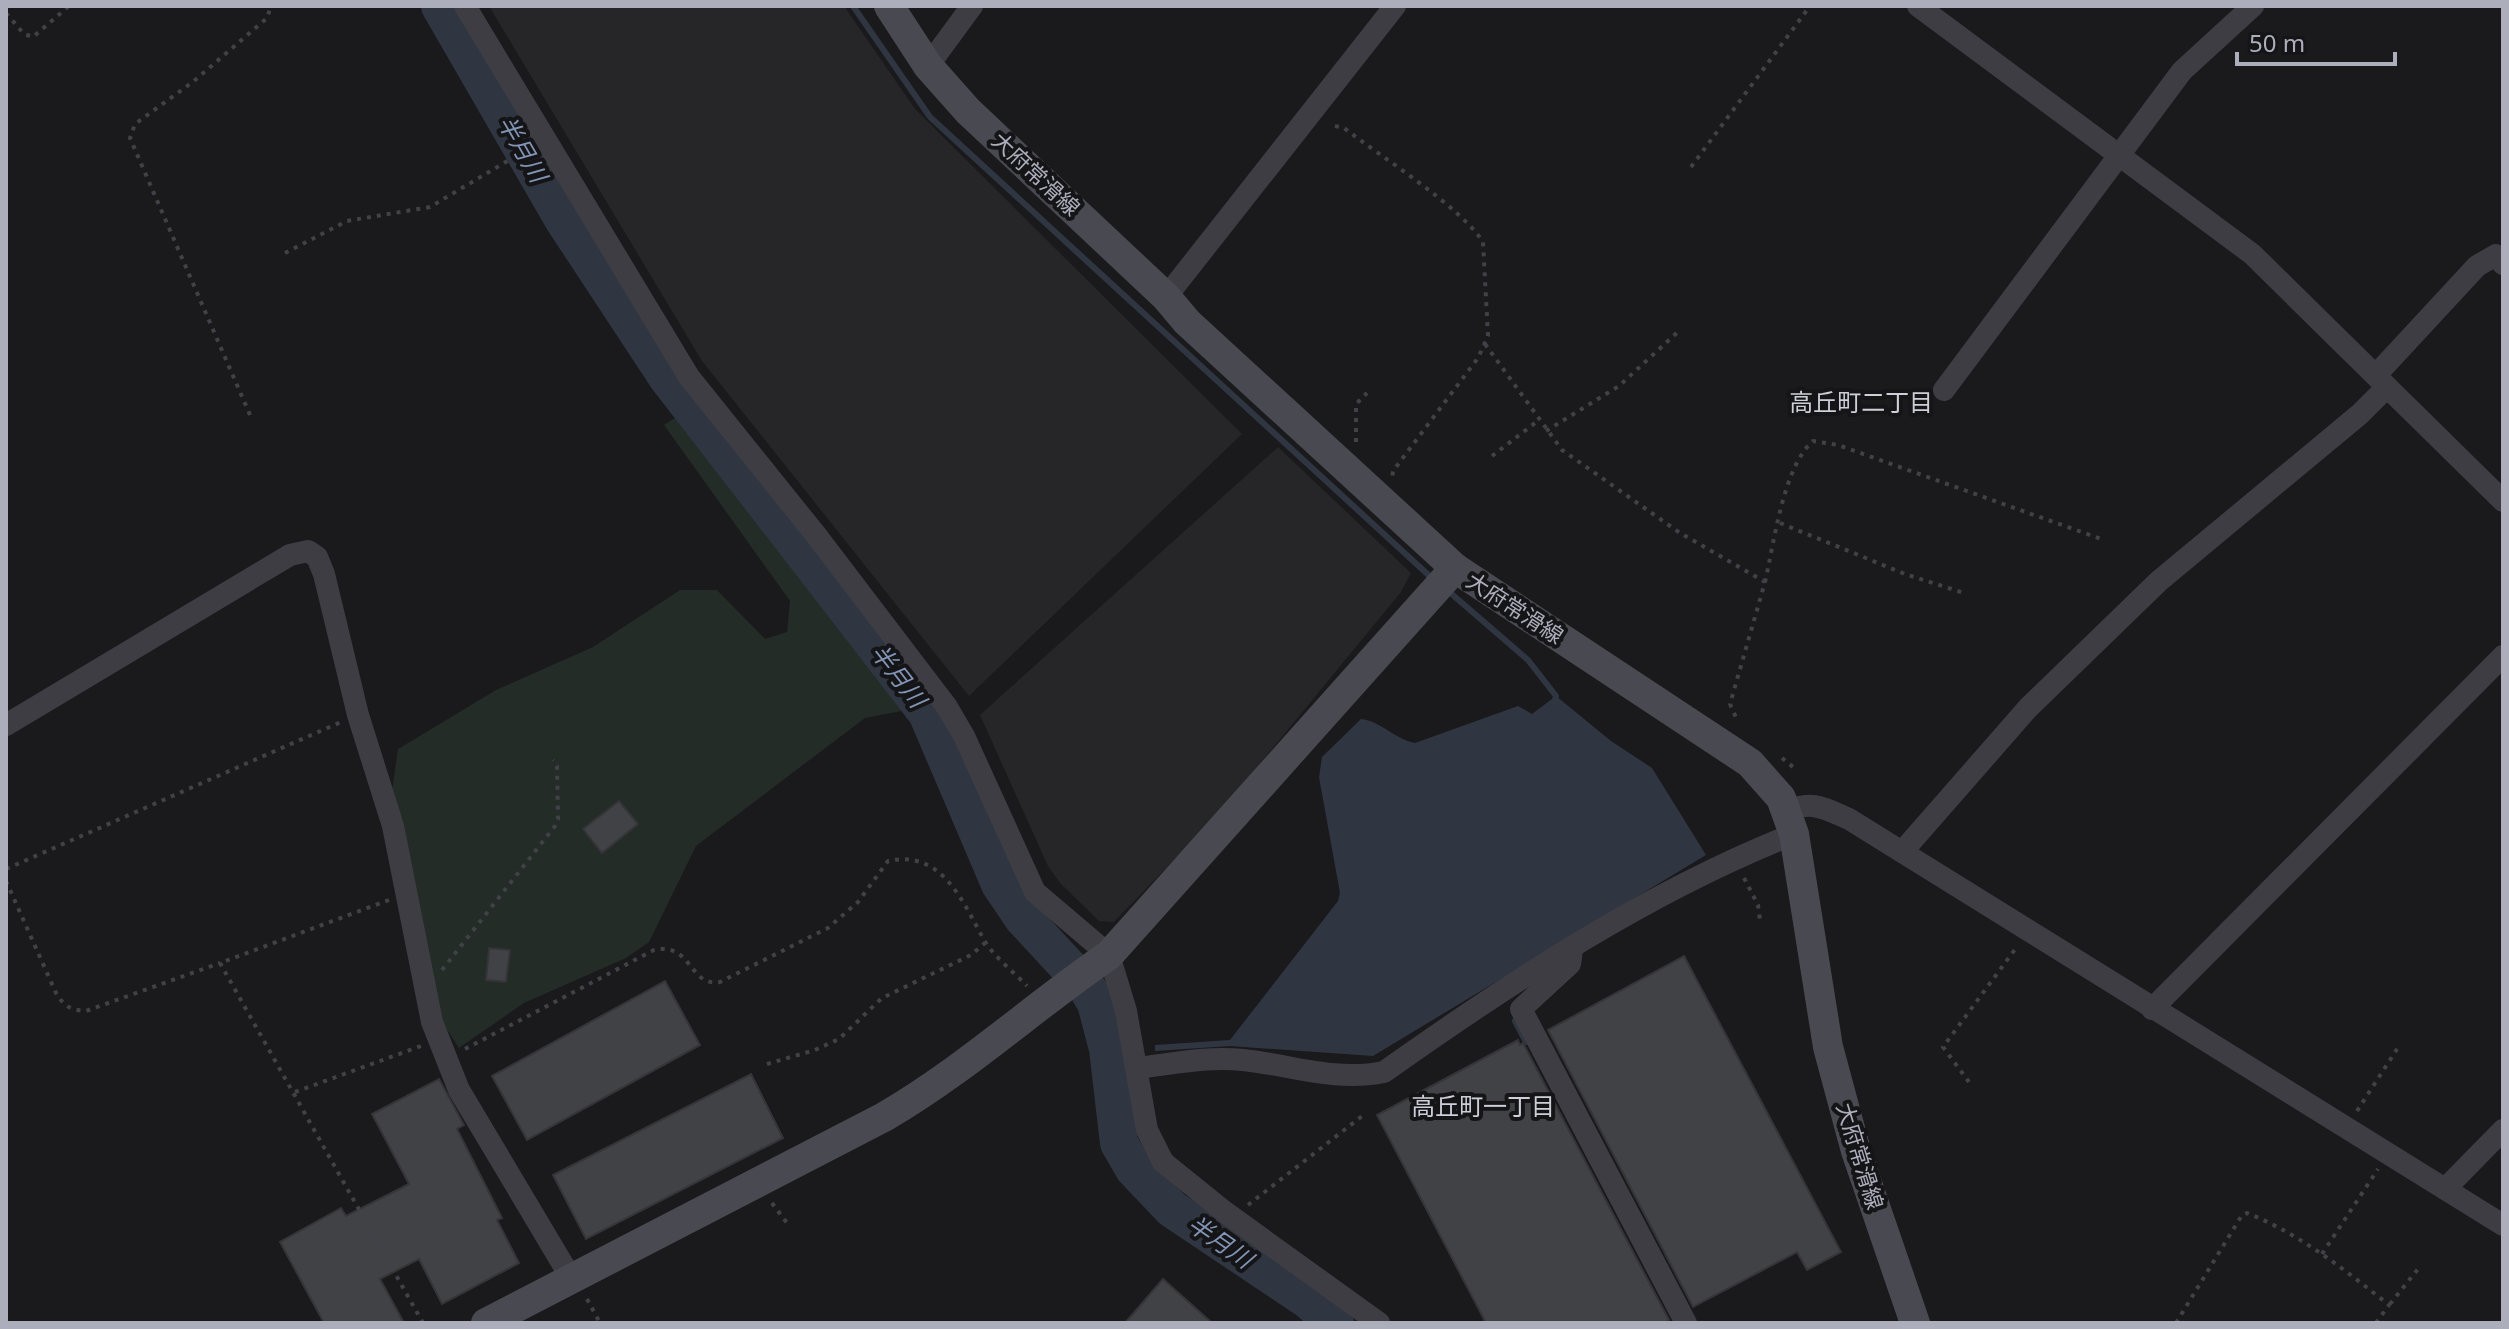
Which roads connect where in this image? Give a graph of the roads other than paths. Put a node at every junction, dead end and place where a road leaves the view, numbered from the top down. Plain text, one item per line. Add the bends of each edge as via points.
1 (465, 6) edge
2 (889, 6) edge
3 (972, 6) edge
4 (1395, 6) edge
5 (1918, 6) edge
6 (2253, 6) edge
7 (928, 66) junction
8 (2118, 154) junction
9 (2501, 256) edge
10 (1166, 297) junction
11 (2382, 381) junction
12 (1944, 390) dead end
13 (2503, 501) edge
14 (1455, 568) junction
15 (2503, 656) edge
16 (6, 725) edge
17 (1787, 815) junction
18 (1902, 852) junction
19 (1573, 948) junction
20 (1102, 960) junction
21 (2152, 1009) junction
22 (1138, 1068) junction
23 (2503, 1130) edge
24 (2445, 1189) junction
25 (2503, 1225) edge
26 (571, 1278) junction
27 (486, 1323) edge
28 (1379, 1323) edge
29 (1686, 1323) edge
30 (1915, 1323) edge

1 - 20 street via 689,377 947,707 1035,892
2 - 7 main road, 大府常滑線
3 - 7 street
4 - 10 street
5 - 8 street
6 - 8 street via 2182,71
7 - 10 main road, 大府常滑線 via 968,111
8 - 11 street via 2252,254
8 - 12 street
9 - 11 street via 2477,266
10 - 14 main road, 大府常滑線
11 - 13 street
11 - 18 street via 2360,414 2159,581 2028,708
14 - 17 main road, 大府常滑線 via 1750,763
14 - 20 main road
15 - 21 street
16 - 26 street via 290,555 308,551 317,557 393,826 442,1050 488,1140
17 - 18 street via 1801,805 1815,805
17 - 19 street via 1734,858
17 - 30 main road, 大府常滑線 via 1828,1047 1856,1151
18 - 21 street
19 - 22 street via 1384,1072 1363,1077 1207,1059
19 - 29 street via 1570,964 1521,1009
20 - 22 street
20 - 26 main road via 931,1090
21 - 24 street
22 - 28 street via 1147,1130 1163,1162
23 - 24 street
24 - 25 street
26 - 27 main road

